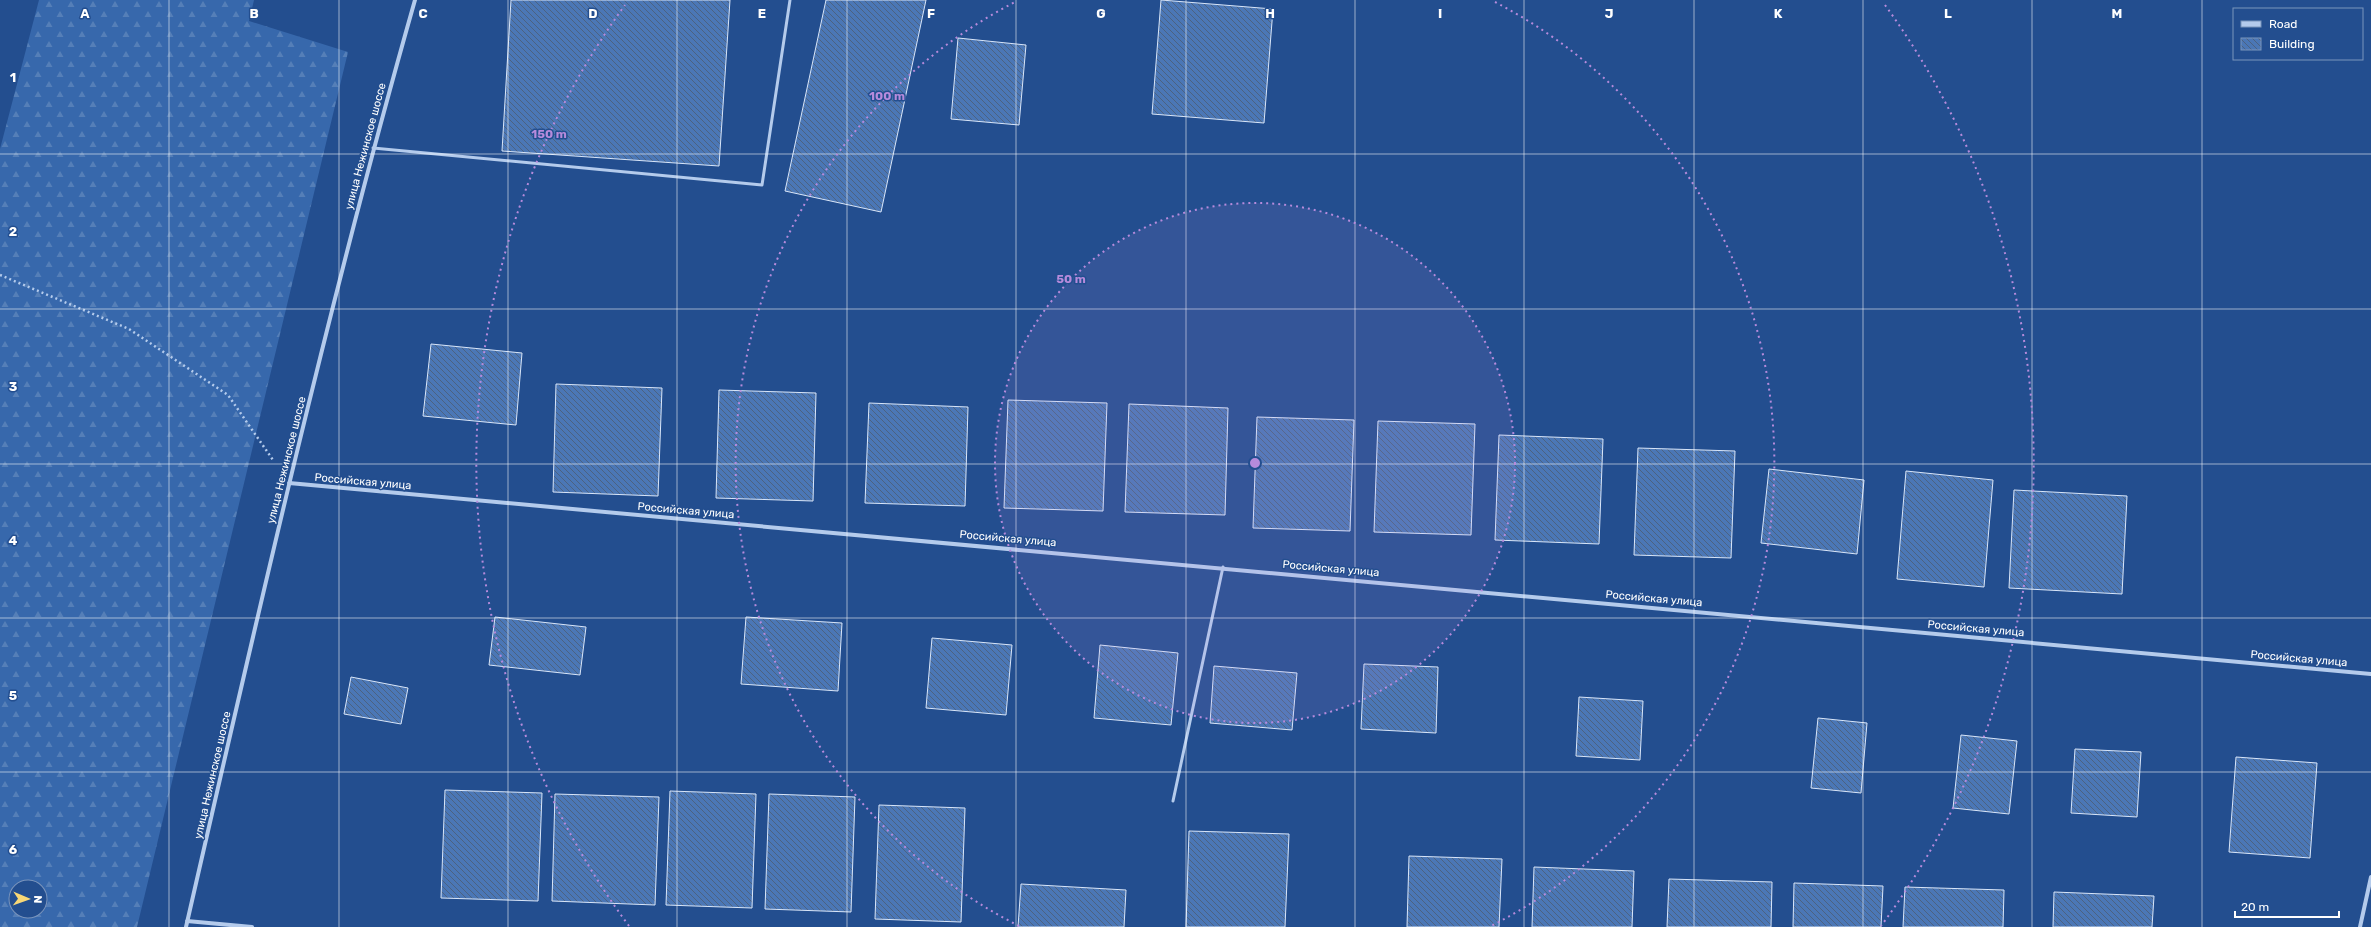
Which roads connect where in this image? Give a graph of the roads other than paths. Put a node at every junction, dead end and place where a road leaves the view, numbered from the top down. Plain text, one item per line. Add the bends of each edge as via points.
1 (414, 0) edge
2 (790, 0) edge
3 (373, 148) junction
4 (289, 483) junction
5 (1223, 567) junction
6 (2371, 674) edge
7 (1173, 801) dead end
8 (2371, 877) edge
9 (187, 921) junction
10 (186, 927) edge
11 (252, 927) edge
12 (2360, 927) edge

1 - 3 street, улица Нежинское шоссе
2 - 3 lane via 762,185
3 - 4 street, улица Нежинское шоссе
4 - 5 street, Российская улица
4 - 9 street, улица Нежинское шоссе
5 - 6 street, Российская улица
5 - 7 lane
8 - 12 street
9 - 10 street, улица Нежинское шоссе
9 - 11 street

